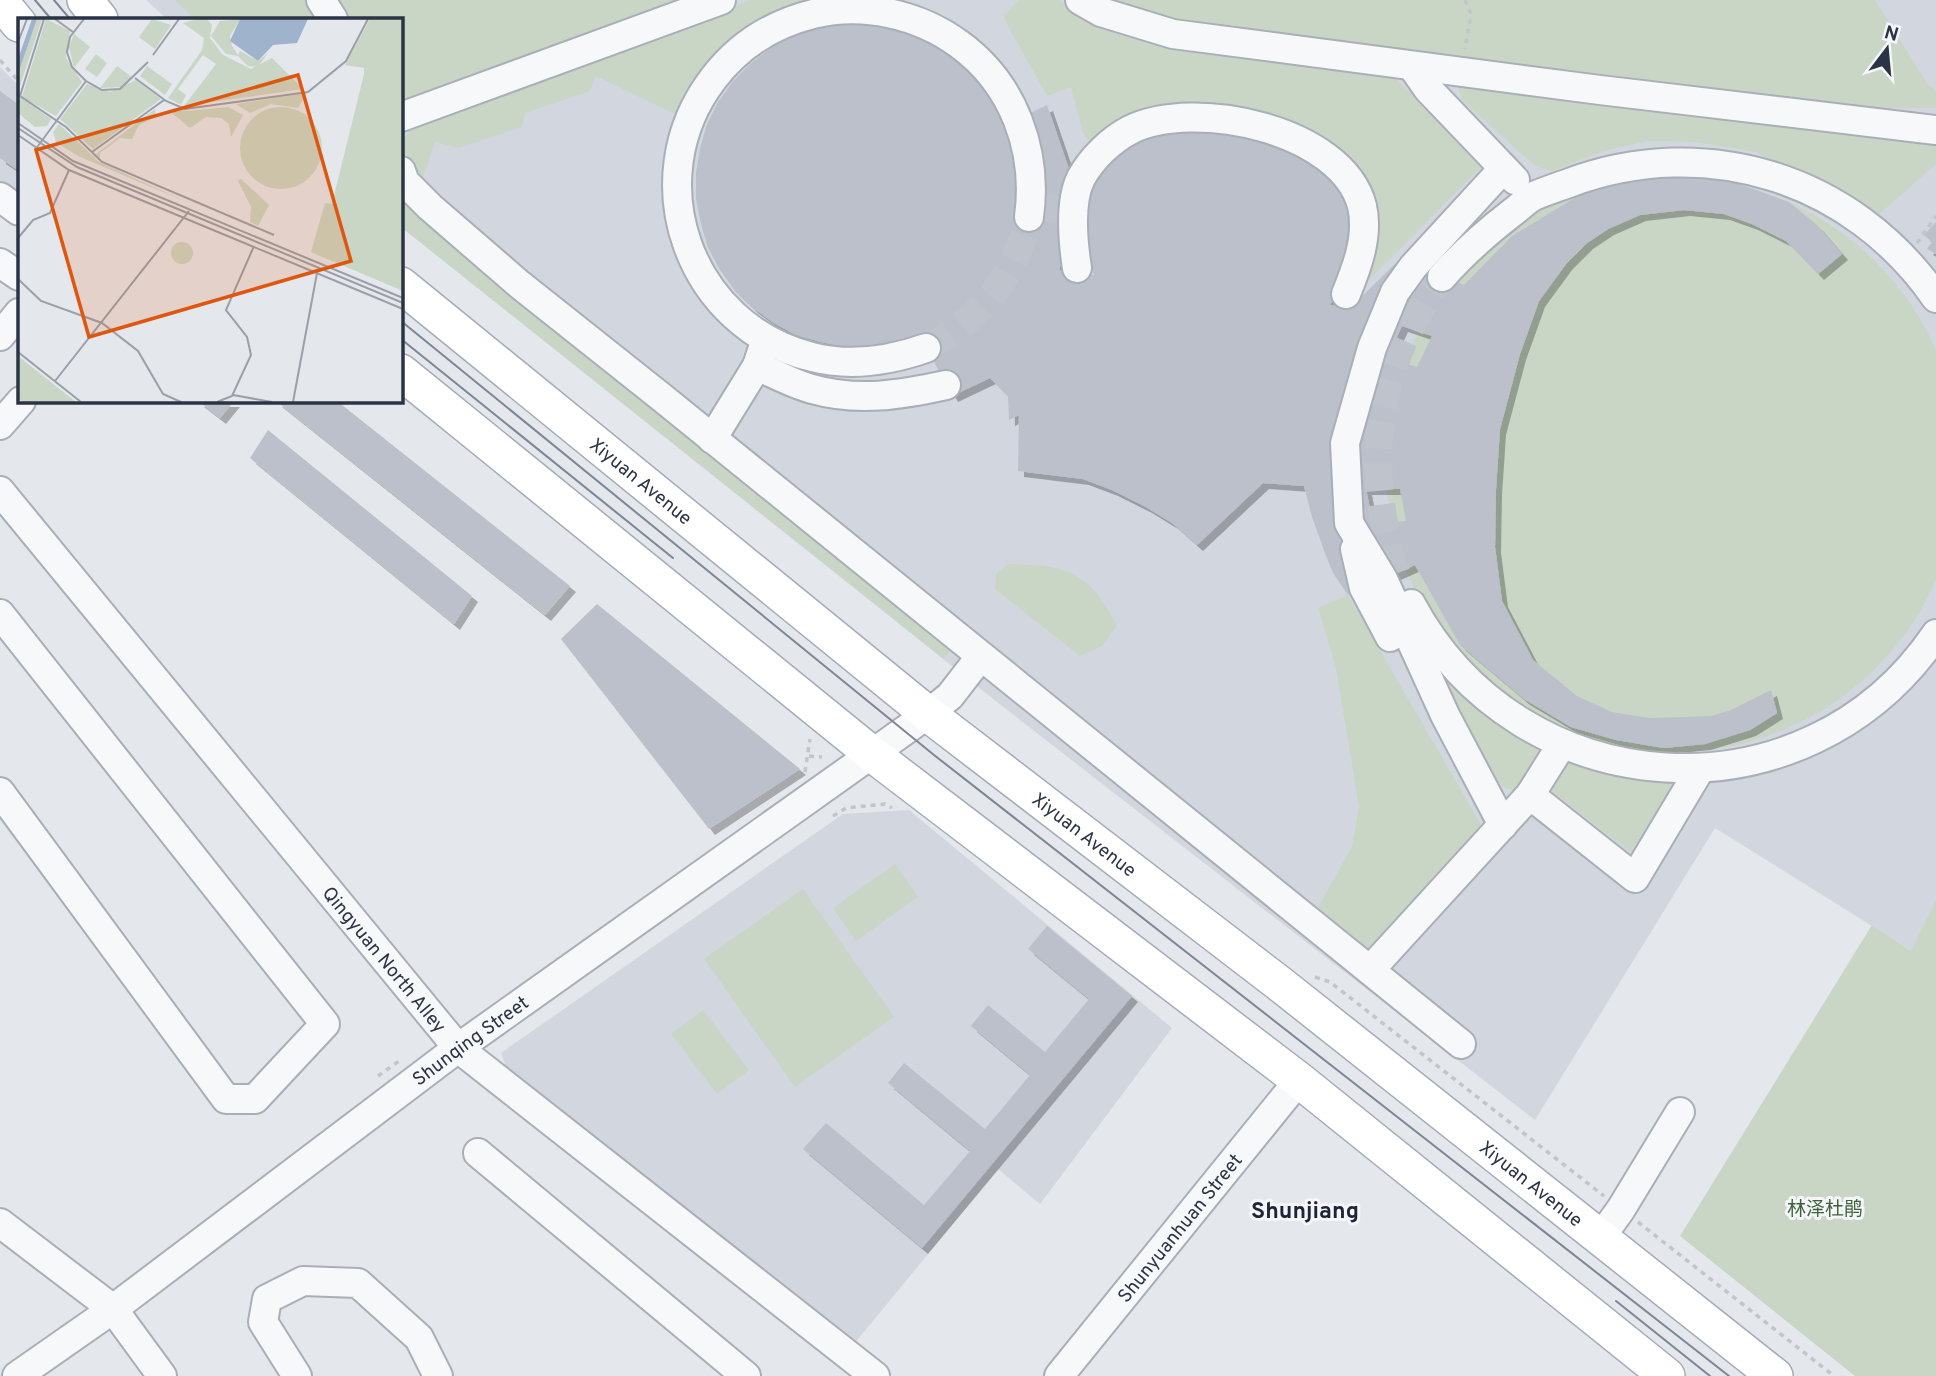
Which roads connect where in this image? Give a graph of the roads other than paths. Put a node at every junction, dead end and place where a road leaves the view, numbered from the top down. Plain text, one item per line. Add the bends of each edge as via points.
1 (85, 0) edge
2 (321, 0) edge
3 (721, 0) edge
4 (1080, 0) edge
5 (0, 1) edge
6 (99, 18) edge
7 (332, 18) edge
8 (18, 23) edge
9 (1412, 66) junction
10 (402, 117) edge
11 (1936, 130) edge
12 (1503, 169) junction
13 (402, 174) edge
14 (1534, 196) junction
15 (0, 197) edge
16 (1032, 209) tunnel mouth
17 (18, 210) edge
18 (0, 263) edge
19 (1077, 268) dead end
20 (18, 275) edge
21 (1442, 277) tunnel mouth
22 (402, 286) edge
23 (1346, 294) dead end
24 (1936, 298) edge
25 (18, 314) edge
26 (0, 336) edge
27 (766, 339) junction
28 (757, 366) junction
29 (402, 373) edge
30 (946, 385) dead end
31 (19, 402) edge
32 (0, 425) edge
33 (712, 439) junction
34 (0, 491) edge
35 (1396, 573) tunnel mouth
36 (0, 614) edge
37 (1933, 646) edge
38 (981, 656) junction
39 (928, 714) junction
40 (1562, 744) junction
41 (872, 754) junction
42 (1700, 769) junction
43 (0, 792) edge
44 (1530, 795) junction
45 (1503, 825) junction
46 (1370, 970) junction
47 (1461, 1044) dead end
48 (458, 1048) junction
49 (1298, 1080) junction
50 (1680, 1112) dead end
51 (478, 1153) dead end
52 (0, 1223) edge
53 (1611, 1223) junction
54 (113, 1309) junction
55 (17, 1376) edge
56 (162, 1376) edge
57 (297, 1376) edge
58 (438, 1376) edge
59 (746, 1376) edge
60 (875, 1376) edge
61 (1059, 1376) edge
62 (1667, 1376) edge
63 (1775, 1376) edge

1 - 6 main road
2 - 7 street
3 - 10 street
4 - 9 street via 1101,12 1173,34
5 - 8 main road
9 - 11 street
9 - 12 street
12 - 14 street
12 - 45 street via 1395,292 1372,348 1345,443 1349,523 1382,579
13 - 33 street via 440,216 519,284
14 - 21 street via 1486,232
14 - 24 street via 1590,175 1640,164 1742,167 1791,181 1837,204 1906,260
15 - 17 street
16 - 27 street via 1029,160 1015,113 989,71 952,39 901,15 861,9 821,12 764,33 732,57 696,105 682,143 676,183 684,237 705,282 738,319
18 - 20 street
19 - 23 street via 1072,212 1080,180 1111,142 1132,129 1172,119 1237,121 1304,142 1349,177 1362,207 1363,239
22 - 39 main road, Xiyuan Avenue
25 - 26 street
27 - 28 street
27 - 28 street via 797,353 845,362 930,354 864,380 828,382
28 - 30 street via 810,389 853,397 901,395
28 - 33 street
29 - 41 main road
31 - 32 street
33 - 38 street
34 - 48 street, Qingyuan North Alley
35 - 40 street via 1430,636 1459,672 1502,710
36 - 43 street via 325,1024 255,1099 226,1100
37 - 42 street via 1881,696 1827,733 1766,758
38 - 39 street, Shunqing Street via 950,696
38 - 46 street
39 - 41 street, Shunqing Street
39 - 53 main road, Xiyuan Avenue via 1280,984
40 - 42 street via 1607,760 1653,768
40 - 44 street
41 - 48 street, Shunqing Street
41 - 49 main road
42 - 44 street via 1635,878
44 - 45 street
45 - 46 street
46 - 47 street
48 - 54 street, Shunqing Street
48 - 60 street, Qingyuan North Alley
49 - 61 street, Shunyuanhuan Street
49 - 62 main road
50 - 53 street
51 - 59 street
52 - 54 street
53 - 63 main road, Xiyuan Avenue
54 - 55 street, Shunqing Street
54 - 56 street
57 - 58 street via 263,1322 267,1298 303,1281 358,1283 419,1338

